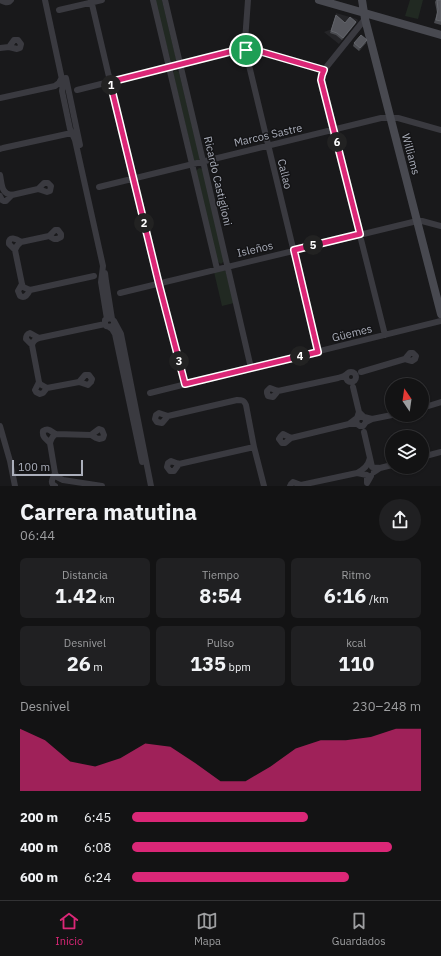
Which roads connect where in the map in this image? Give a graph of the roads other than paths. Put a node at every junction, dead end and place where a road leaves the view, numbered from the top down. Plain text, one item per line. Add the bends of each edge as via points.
1 (0, 0) edge
2 (11, 0) edge
3 (45, 0) edge
4 (49, 0) edge
5 (102, 0) edge
6 (153, 0) edge
7 (165, 0) edge
8 (248, 0) edge
9 (319, 0) edge
10 (362, 0) edge
11 (91, 1) edge
12 (59, 10) dead end
13 (364, 16) junction
14 (441, 34) edge
15 (9, 46) dead end
16 (0, 48) edge
17 (246, 50) junction
18 (180, 65) junction
19 (169, 68) junction
20 (324, 70) junction
21 (62, 77) junction
22 (110, 82) junction
23 (65, 84) junction
24 (55, 86) junction
25 (77, 90) dead end
26 (62, 91) junction
27 (0, 98) edge
28 (390, 118) junction
29 (334, 130) junction
30 (441, 130) edge
31 (75, 133) junction
32 (268, 146) junction
33 (1, 147) edge
34 (204, 161) junction
35 (191, 164) junction
36 (0, 175) edge
37 (133, 178) junction
38 (99, 187) dead end
39 (38, 189) dead end
40 (1, 193) edge
41 (417, 221) junction
42 (441, 226) edge
43 (360, 234) junction
44 (49, 236) dead end
45 (21, 242) junction
46 (15, 250) junction
47 (294, 250) junction
48 (103, 266) junction
49 (228, 266) junction
50 (217, 269) junction
51 (94, 276) junction
52 (100, 282) junction
53 (22, 284) junction
54 (159, 284) junction
55 (30, 290) junction
56 (120, 293) dead end
57 (441, 314) edge
58 (109, 322) junction
59 (441, 322) edge
60 (385, 335) junction
61 (39, 338) junction
62 (32, 345) junction
63 (318, 352) junction
64 (404, 359) dead end
65 (251, 368) junction
66 (352, 379) junction
67 (39, 382) junction
68 (79, 382) dead end
69 (185, 384) junction
70 (46, 388) junction
71 (278, 391) dead end
72 (150, 392) dead end
73 (441, 402) edge
74 (429, 406) edge
75 (168, 416) dead end
76 (385, 417) edge
77 (363, 422) junction
78 (0, 426) edge
79 (56, 434) junction
80 (91, 434) dead end
81 (291, 438) dead end
82 (50, 443) junction
83 (254, 447) junction
84 (441, 452) edge
85 (429, 455) edge
86 (180, 464) dead end
87 (385, 467) edge
88 (370, 472) junction
89 (55, 473) junction
90 (63, 480) junction
91 (300, 485) edge
92 (367, 485) edge
93 (15, 486) edge
94 (56, 486) edge
95 (102, 486) edge
96 (147, 486) edge
97 (151, 486) edge
98 (264, 486) edge
99 (290, 486) edge

1 - 2 street via 8,3
3 - 21 street
4 - 23 street
5 - 11 street
6 - 19 street, Ricardo Castiglioni
7 - 18 street, Ricardo Castiglioni
8 - 17 street, Callao
9 - 13 street
10 - 13 street, Williams
11 - 12 street
11 - 22 street
13 - 14 street
13 - 20 street
13 - 28 street, Williams
15 - 16 street
17 - 18 street
17 - 20 street via 255,50
17 - 32 street, Callao
18 - 19 street
18 - 34 street, Ricardo Castiglioni
19 - 22 street
19 - 35 street, Ricardo Castiglioni
20 - 29 street via 321,80
21 - 23 street
21 - 24 street
22 - 25 street
22 - 37 street
23 - 26 street
23 - 31 street
24 - 26 street
24 - 27 street
26 - 31 street via 70,129
28 - 29 street, Marcos Sastre
28 - 30 street, Marcos Sastre
28 - 41 street, Williams
29 - 32 street, Marcos Sastre
29 - 43 street
31 - 33 street
31 - 48 street
31 - 58 street via 106,264
32 - 34 street, Marcos Sastre
32 - 47 street, Callao
34 - 35 street, Marcos Sastre
34 - 49 street, Ricardo Castiglioni
35 - 37 street, Marcos Sastre
35 - 50 street, Ricardo Castiglioni
36 - 40 street
37 - 38 street, Marcos Sastre
37 - 54 street
39 - 40 street via 12,195
41 - 42 street, Isleños
41 - 43 street, Isleños
41 - 57 street, Williams
43 - 47 street, Isleños
43 - 60 street
44 - 45 street
45 - 46 street
45 - 46 street via 15,238 10,240 9,244
46 - 53 street
47 - 49 street, Isleños
47 - 63 street, Callao
48 - 51 street
48 - 52 street
49 - 50 street, Isleños
49 - 65 street, Ricardo Castiglioni
50 - 54 street, Isleños
51 - 52 street
51 - 55 street
52 - 58 street
53 - 55 street
53 - 55 street via 18,291 21,297
54 - 56 street, Isleños
54 - 69 street
58 - 61 street
58 - 96 street via 115,334
58 - 97 street via 121,334
59 - 60 street, Güemes
60 - 63 street, Güemes
61 - 62 street
61 - 62 street via 27,334 26,339
62 - 67 street
63 - 65 street, Güemes
64 - 66 street via 361,372
65 - 69 street, Güemes
66 - 71 street via 338,378
66 - 77 street
67 - 70 street
67 - 70 street via 36,392 43,393
68 - 70 street
69 - 72 street, Güemes
73 - 74 street
75 - 83 street via 241,400 246,405
76 - 77 street
77 - 81 street
77 - 88 street
78 - 93 street
79 - 80 street
79 - 82 street via 50,439
79 - 82 street via 48,430 43,431 44,438
82 - 89 street
83 - 86 street
83 - 98 street
84 - 85 street
87 - 88 street
88 - 91 street
88 - 92 street
89 - 90 street via 56,477
89 - 94 street via 52,483
90 - 94 street
90 - 95 street
91 - 99 street via 293,482

